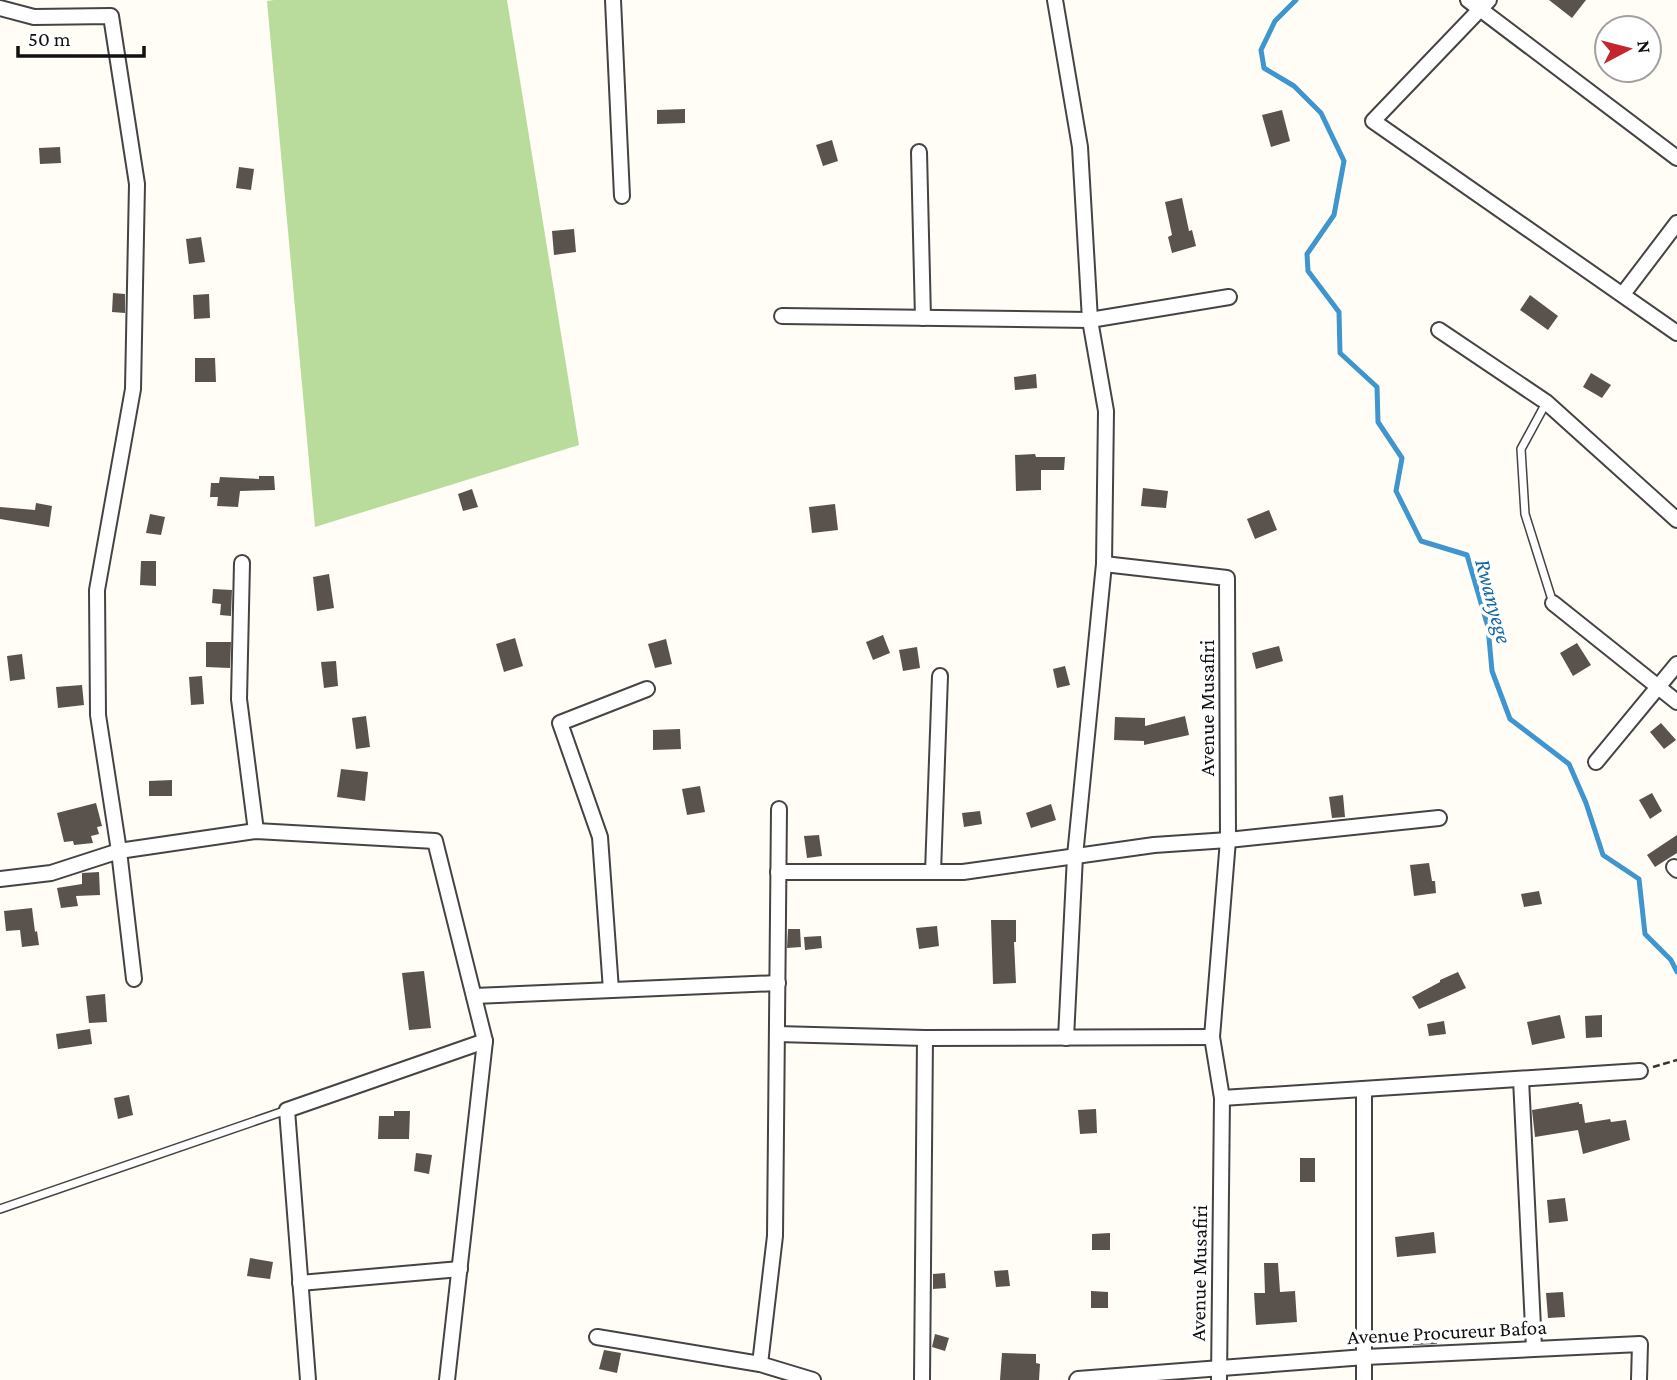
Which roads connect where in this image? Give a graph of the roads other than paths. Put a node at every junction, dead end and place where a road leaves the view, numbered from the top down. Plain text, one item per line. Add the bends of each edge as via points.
1 (613, 0) edge
2 (1055, 0) edge
3 (1468, 0) edge
4 (1485, 5) edge
5 (0, 8) edge
6 (919, 152) dead end
7 (1677, 158) edge
8 (622, 196) dead end
9 (1677, 223) edge
10 (1623, 294) junction
11 (1228, 297) dead end
12 (782, 316) dead end
13 (923, 318) junction
14 (1090, 320) junction
15 (1439, 330) dead end
16 (1677, 333) edge
17 (1546, 402) junction
18 (1677, 520) edge
19 (242, 563) dead end
20 (1104, 564) junction
21 (1553, 603) joint
22 (1677, 664) edge
23 (940, 676) dead end
24 (1659, 688) junction
25 (646, 689) dead end
26 (1677, 702) edge
27 (1597, 762) dead end
28 (779, 809) dead end
29 (1439, 818) dead end
30 (256, 831) junction
31 (1228, 840) junction
32 (119, 851) junction
33 (1075, 856) junction
34 (778, 872) junction
35 (933, 872) junction
36 (0, 879) edge
37 (134, 979) dead end
38 (778, 983) junction
39 (611, 990) junction
40 (474, 996) junction
41 (777, 1034) junction
42 (1212, 1037) junction
43 (925, 1038) junction
44 (1066, 1038) junction
45 (485, 1041) junction
46 (1640, 1071) road end
47 (1521, 1079) junction
48 (1364, 1089) junction
49 (1222, 1098) junction
50 (287, 1110) junction
51 (0, 1209) edge
52 (460, 1269) junction
53 (300, 1283) junction
54 (597, 1337) dead end
55 (1534, 1348) junction
56 (1365, 1357) junction
57 (760, 1364) junction
58 (1219, 1374) edge
59 (308, 1380) edge
60 (447, 1380) edge
61 (813, 1380) edge
62 (922, 1380) edge
63 (1077, 1380) edge
64 (1364, 1380) edge
65 (1639, 1380) edge

1 - 8 street
2 - 14 street via 1080,147
3 - 4 street
4 - 7 street
4 - 10 street via 1373,121
5 - 32 street via 34,17 111,16 137,184 133,389 97,590 98,715
6 - 13 street
9 - 10 street
10 - 16 street
11 - 14 street
12 - 13 street
13 - 14 street
14 - 20 street via 1106,411
15 - 17 street
17 - 18 street
17 - 21 lane via 1521,449 1525,514
19 - 30 street via 239,698
20 - 31 street, Avenue Musafiri via 1227,578
20 - 33 street
21 - 24 street
22 - 24 street
23 - 35 street
24 - 26 street
24 - 27 street
25 - 39 street via 560,723 600,837
28 - 34 street
29 - 31 street
30 - 32 street
30 - 40 street via 435,841
31 - 33 street
31 - 42 street, Avenue Musafiri
32 - 36 street via 51,873
32 - 37 street
33 - 35 street
33 - 44 street
34 - 35 street
34 - 38 street
38 - 39 street
38 - 41 street
39 - 40 street
40 - 45 street
41 - 43 street
41 - 57 street via 775,1236
42 - 44 street
42 - 49 street, Avenue Musafiri
43 - 44 street
43 - 62 street
45 - 50 street
45 - 52 street
46 - 47 street
47 - 48 street
47 - 55 street
48 - 49 street
48 - 56 street
49 - 58 street, Avenue Musafiri
50 - 51 lane
50 - 53 street
52 - 53 street
52 - 60 street
53 - 59 street
54 - 57 street
55 - 56 street, Avenue Procureur Bafoa
55 - 65 street, Avenue Procureur Bafoa via 1640,1344
56 - 58 street, Avenue Procureur Bafoa
56 - 64 street
57 - 61 street
58 - 63 street, Avenue Procureur Bafoa

